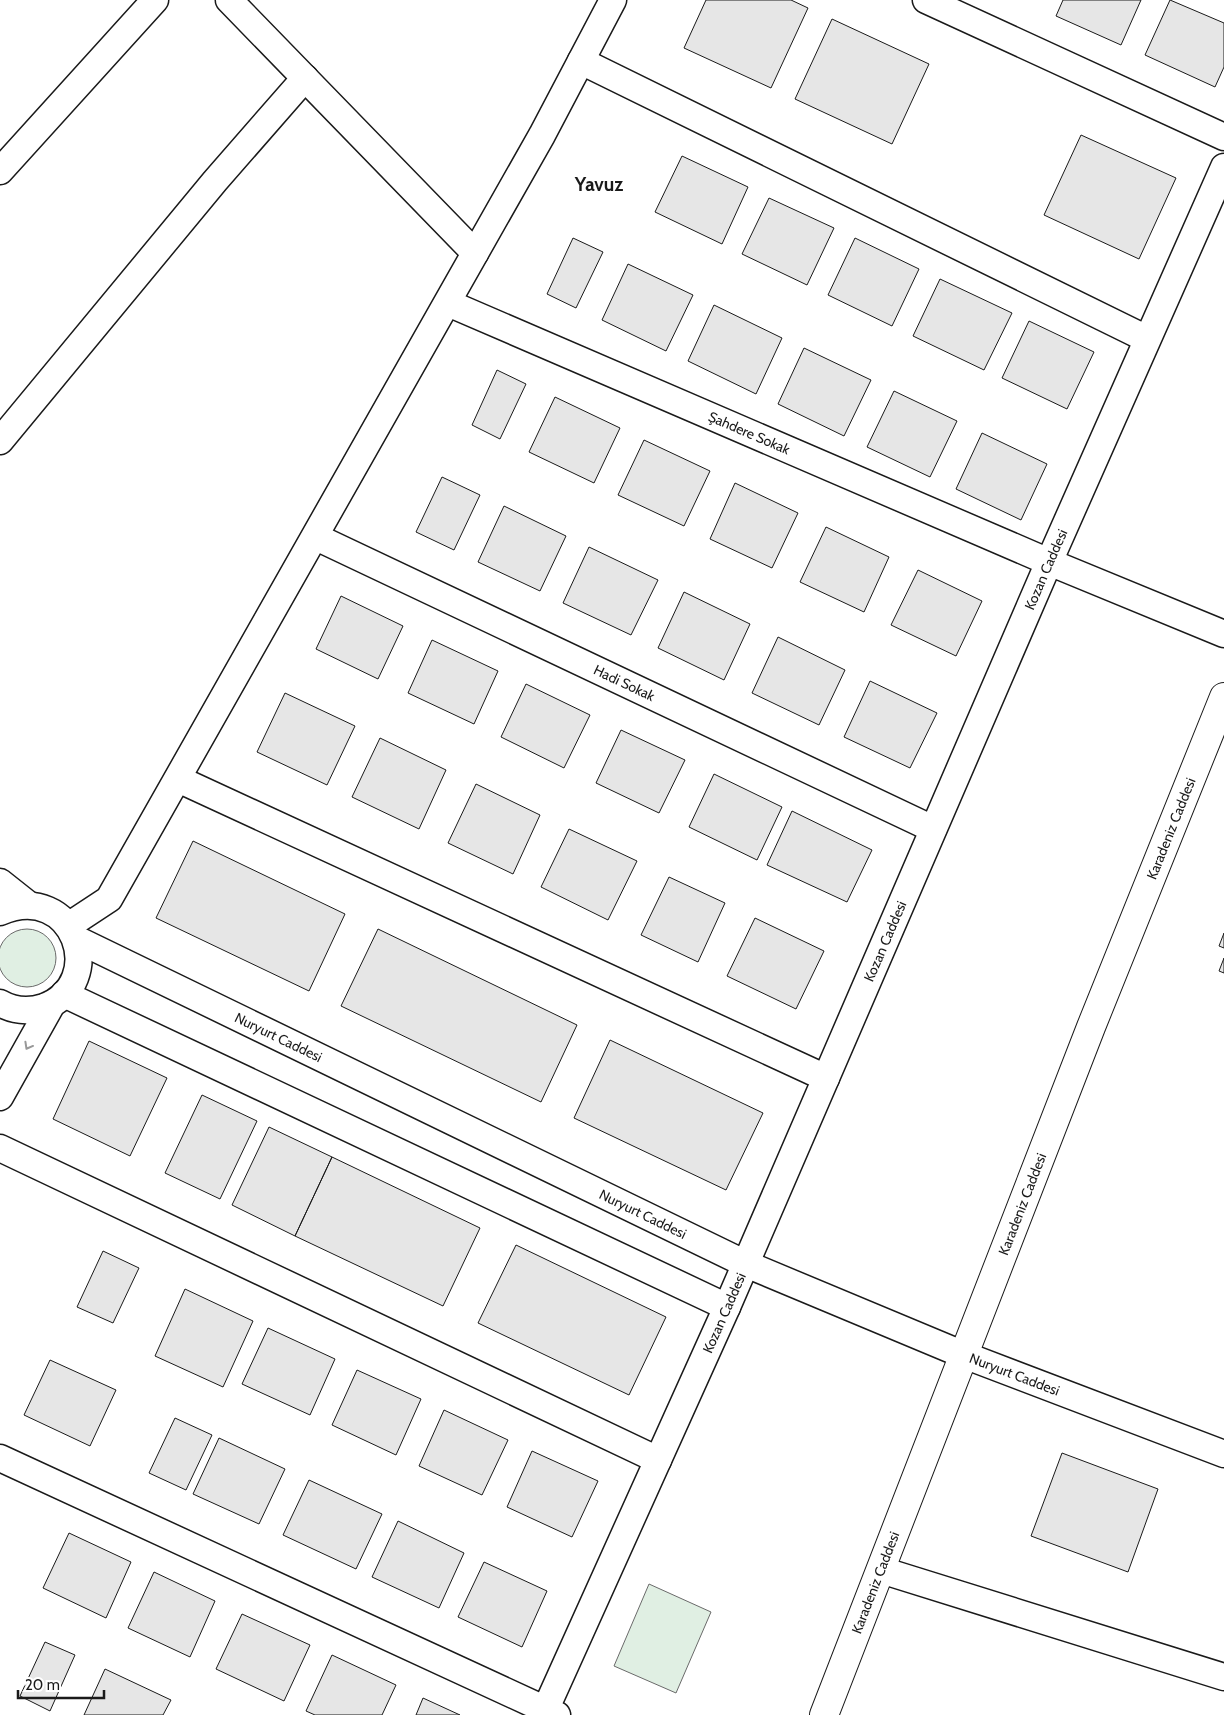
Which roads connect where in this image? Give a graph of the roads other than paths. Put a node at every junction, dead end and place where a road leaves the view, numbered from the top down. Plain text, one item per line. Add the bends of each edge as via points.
1 (155, 0) edge
2 (229, 0) edge
3 (613, 0) edge
4 (926, 0) edge
5 (581, 61) junction
6 (305, 78) junction
7 (1224, 137) edge
8 (1224, 167) edge
9 (0, 170) edge
10 (476, 253) junction
11 (448, 303) junction
12 (1148, 339) junction
13 (0, 441) edge
14 (316, 537) junction
15 (1048, 562) junction
16 (1224, 634) edge
17 (1224, 697) edge
18 (178, 779) junction
19 (933, 829) junction
20 (0, 882) edge
21 (29, 905) junction
22 (0, 912) edge
23 (72, 932) junction
24 (58, 999) junction
25 (0, 1003) edge
26 (826, 1078) junction
27 (0, 1097) edge
28 (0, 1148) edge
29 (746, 1264) junction
30 (727, 1307) junction
31 (964, 1355) junction
32 (1224, 1454) edge
33 (0, 1458) edge
34 (658, 1460) junction
35 (881, 1570) junction
36 (1224, 1677) edge
37 (548, 1713) edge
38 (824, 1715) edge

1 - 9 street
2 - 6 street
3 - 5 street
4 - 7 street
5 - 10 street
5 - 12 street
6 - 10 street
6 - 13 street
8 - 12 street, Kozan Caddesi
10 - 11 street
11 - 14 street
11 - 15 street, Şahdere Sokak
12 - 15 street, Kozan Caddesi
14 - 18 street
14 - 19 street, Hadi Sokak
15 - 16 street, Şahdere Sokak
15 - 19 street, Kozan Caddesi
17 - 31 street, Karadeniz Caddesi via 1087,1036
18 - 23 street via 109,899
18 - 26 street
19 - 26 street, Kozan Caddesi
20 - 21 street
21 - 22 street via 14,906
21 - 23 street, Nuryurt Caddesi via 57,915
23 - 24 street via 78,968 73,982
23 - 29 street, Nuryurt Caddesi
24 - 25 street via 38,1009 8,1008
24 -> 27 street
24 - 30 street
26 - 29 street, Kozan Caddesi
28 - 34 street
29 - 30 street, Kozan Caddesi
29 - 31 street, Nuryurt Caddesi
30 - 34 street, Kozan Caddesi
31 - 32 street, Nuryurt Caddesi
31 - 35 street, Karadeniz Caddesi
33 - 37 street
34 - 37 street, Kozan Caddesi
35 - 36 street
35 - 38 street, Karadeniz Caddesi

